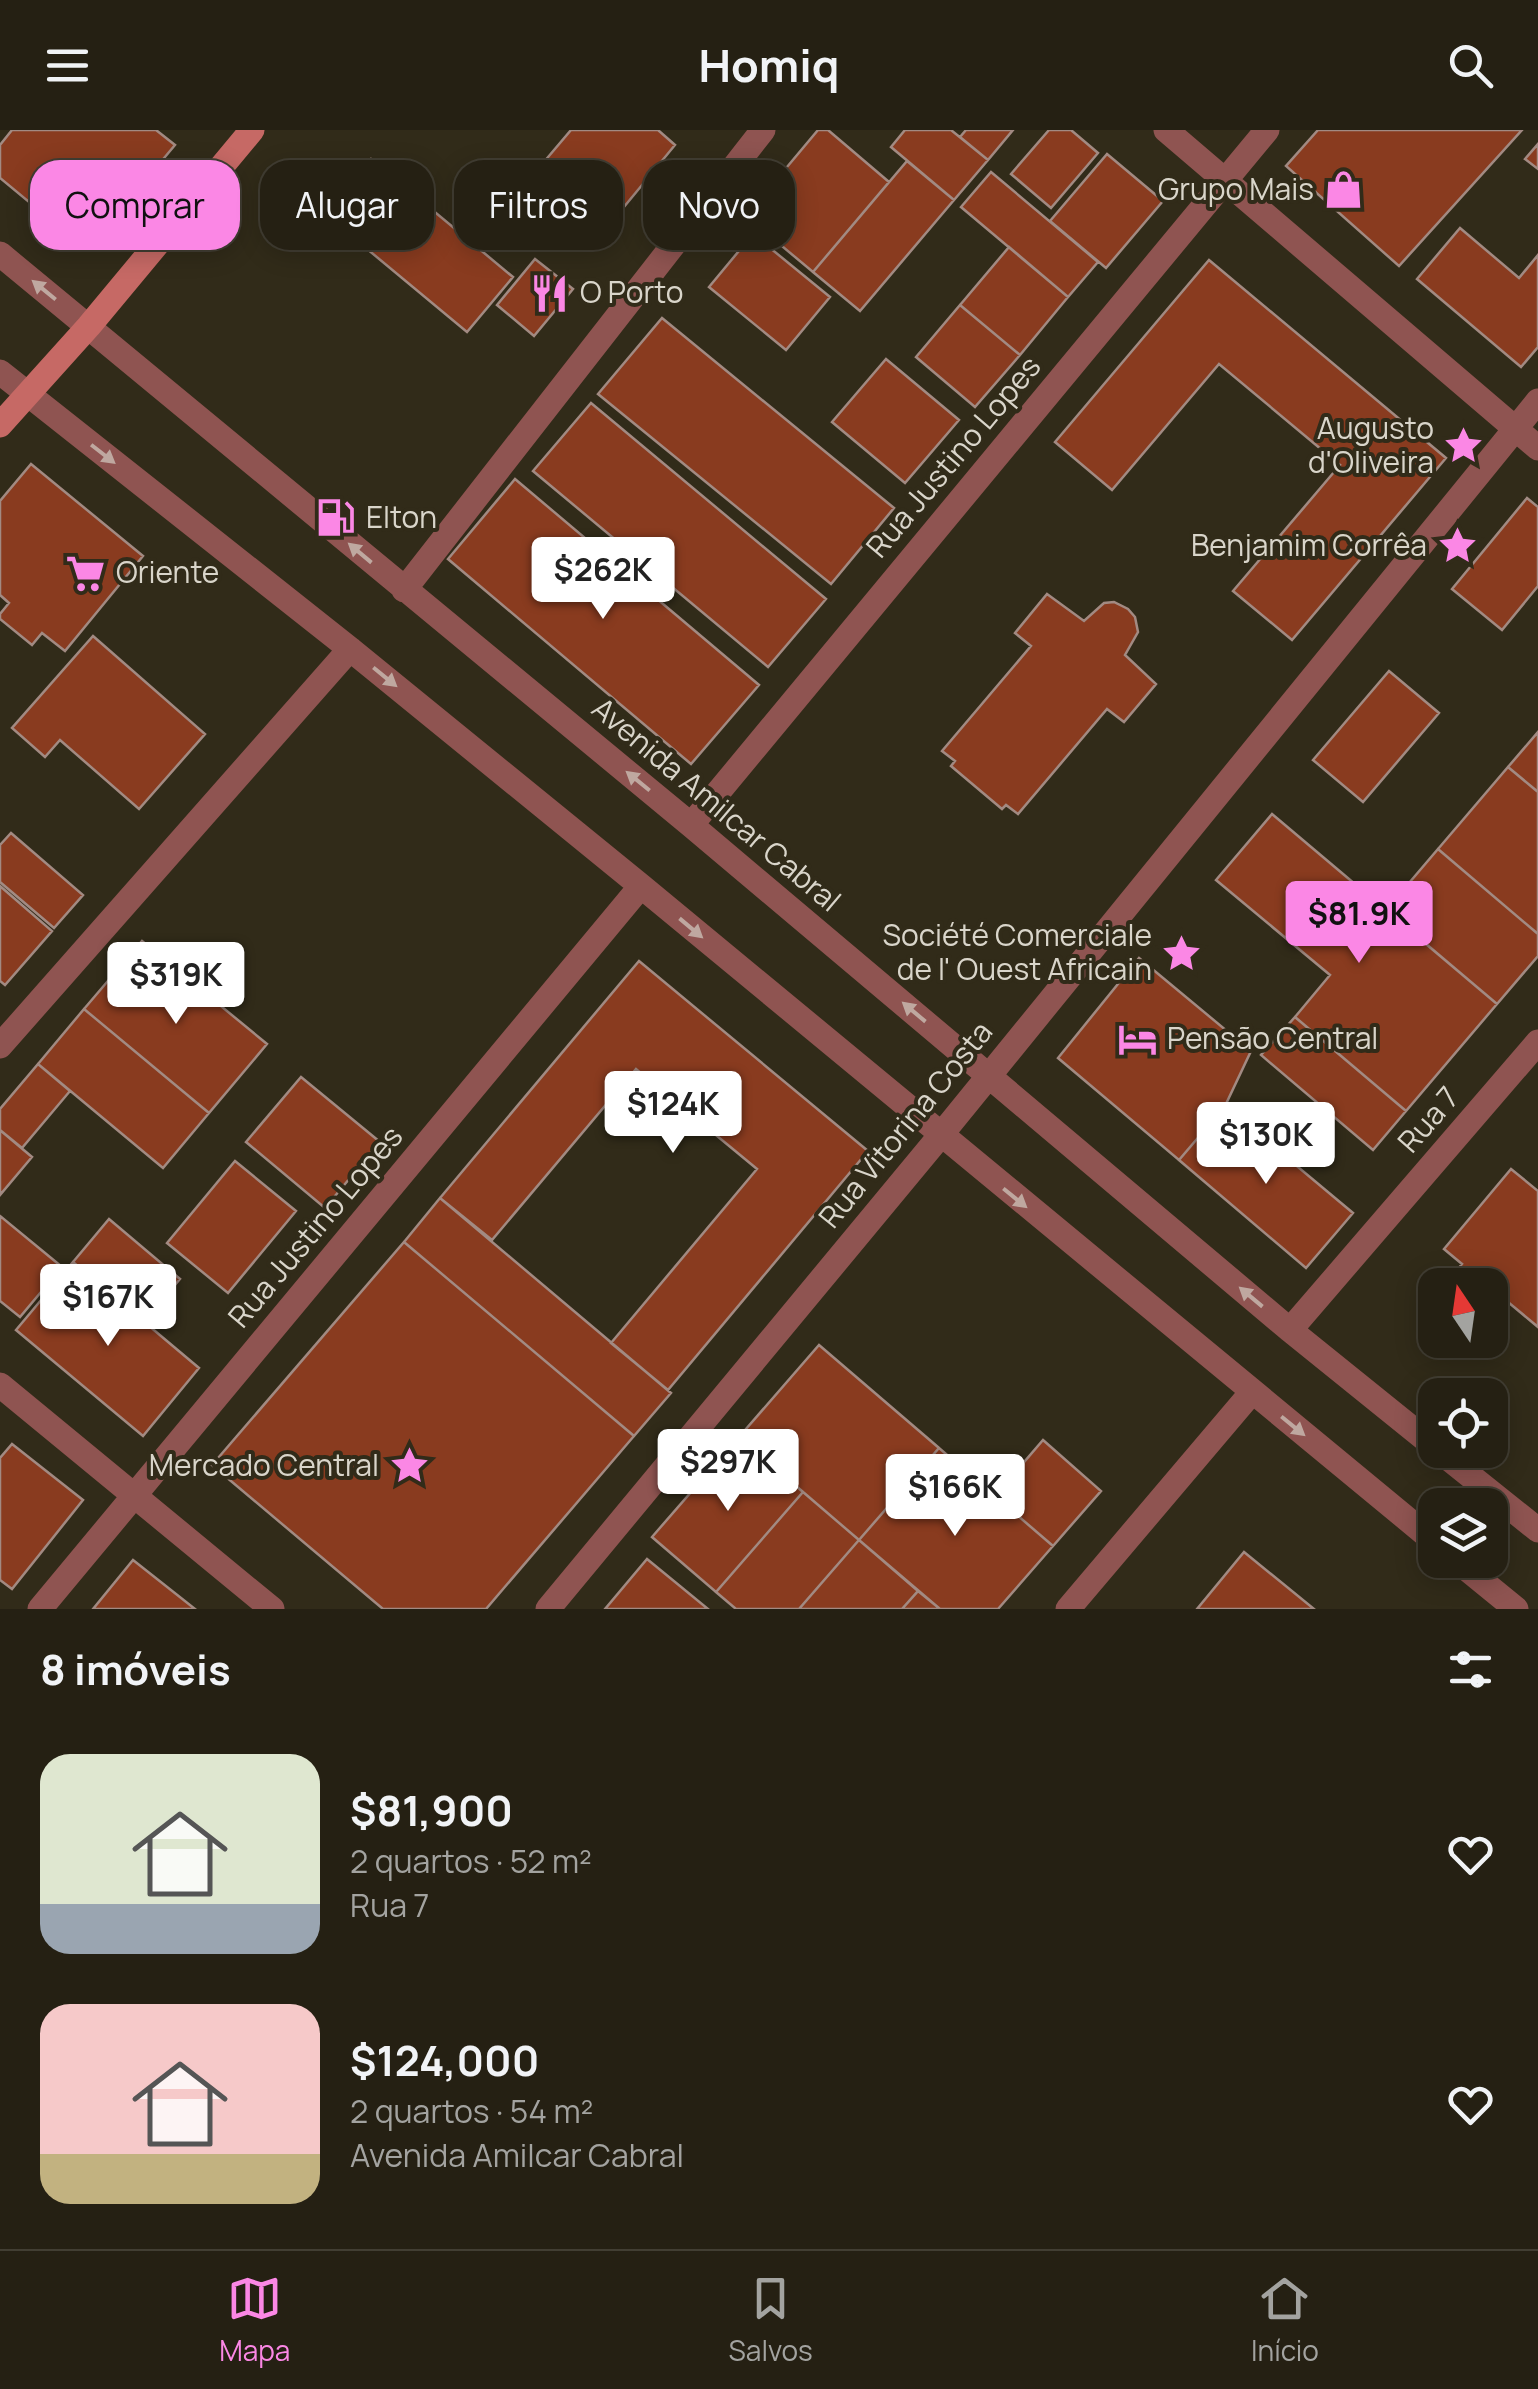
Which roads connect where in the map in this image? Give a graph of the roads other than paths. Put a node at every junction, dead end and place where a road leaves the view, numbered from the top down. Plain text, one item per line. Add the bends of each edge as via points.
1 (252, 130) edge
2 (763, 130) edge
3 (1166, 130) edge
4 (1267, 130) edge
5 (1226, 179) junction
6 (0, 254) edge
7 (88, 326) junction
8 (0, 372) edge
9 (26, 394) junction
10 (1538, 401) edge
11 (0, 425) edge
12 (1512, 428) junction
13 (1538, 448) edge
14 (404, 590) junction
15 (350, 649) junction
16 (691, 825) junction
17 (641, 886) junction
18 (1538, 1042) edge
19 (0, 1046) edge
20 (989, 1075) junction
21 (940, 1136) junction
22 (1290, 1330) junction
23 (0, 1385) edge
24 (1252, 1392) junction
25 (1418, 1434) edge
26 (1461, 1468) edge
27 (135, 1494) junction
28 (1418, 1528) edge
29 (1538, 1530) edge
30 (1478, 1578) edge
31 (40, 1609) edge
32 (272, 1609) edge
33 (548, 1609) edge
34 (1068, 1609) edge
35 (1516, 1609) edge

1 - 7 street
2 - 14 street
3 - 5 street
4 - 5 street, Rua Justino Lopes
5 - 12 street
5 - 16 street, Rua Justino Lopes
7 -> 6 street, Avenida Amilcar Cabral
7 - 9 street
14 -> 7 street, Avenida Amilcar Cabral
8 - 9 street
9 - 11 street
9 -> 15 street
10 - 12 street, Rua Vitorina Costa
12 - 13 street
12 - 20 street, Rua Vitorina Costa
16 -> 14 street, Avenida Amilcar Cabral
15 -> 17 street
15 - 19 street
20 -> 16 street, Avenida Amilcar Cabral
17 -> 21 street
17 - 27 street, Rua Justino Lopes
18 - 22 street, Rua 7
20 - 21 street, Rua Vitorina Costa
22 -> 20 street, Avenida Amilcar Cabral
21 -> 24 street
21 - 33 street, Rua Vitorina Costa
22 - 25 street, Avenida Amilcar Cabral
23 - 27 street
24 -> 28 street
24 - 34 street
26 - 29 street, Avenida Amilcar Cabral
27 - 31 street, Rua Justino Lopes
27 - 32 street
30 - 35 street

